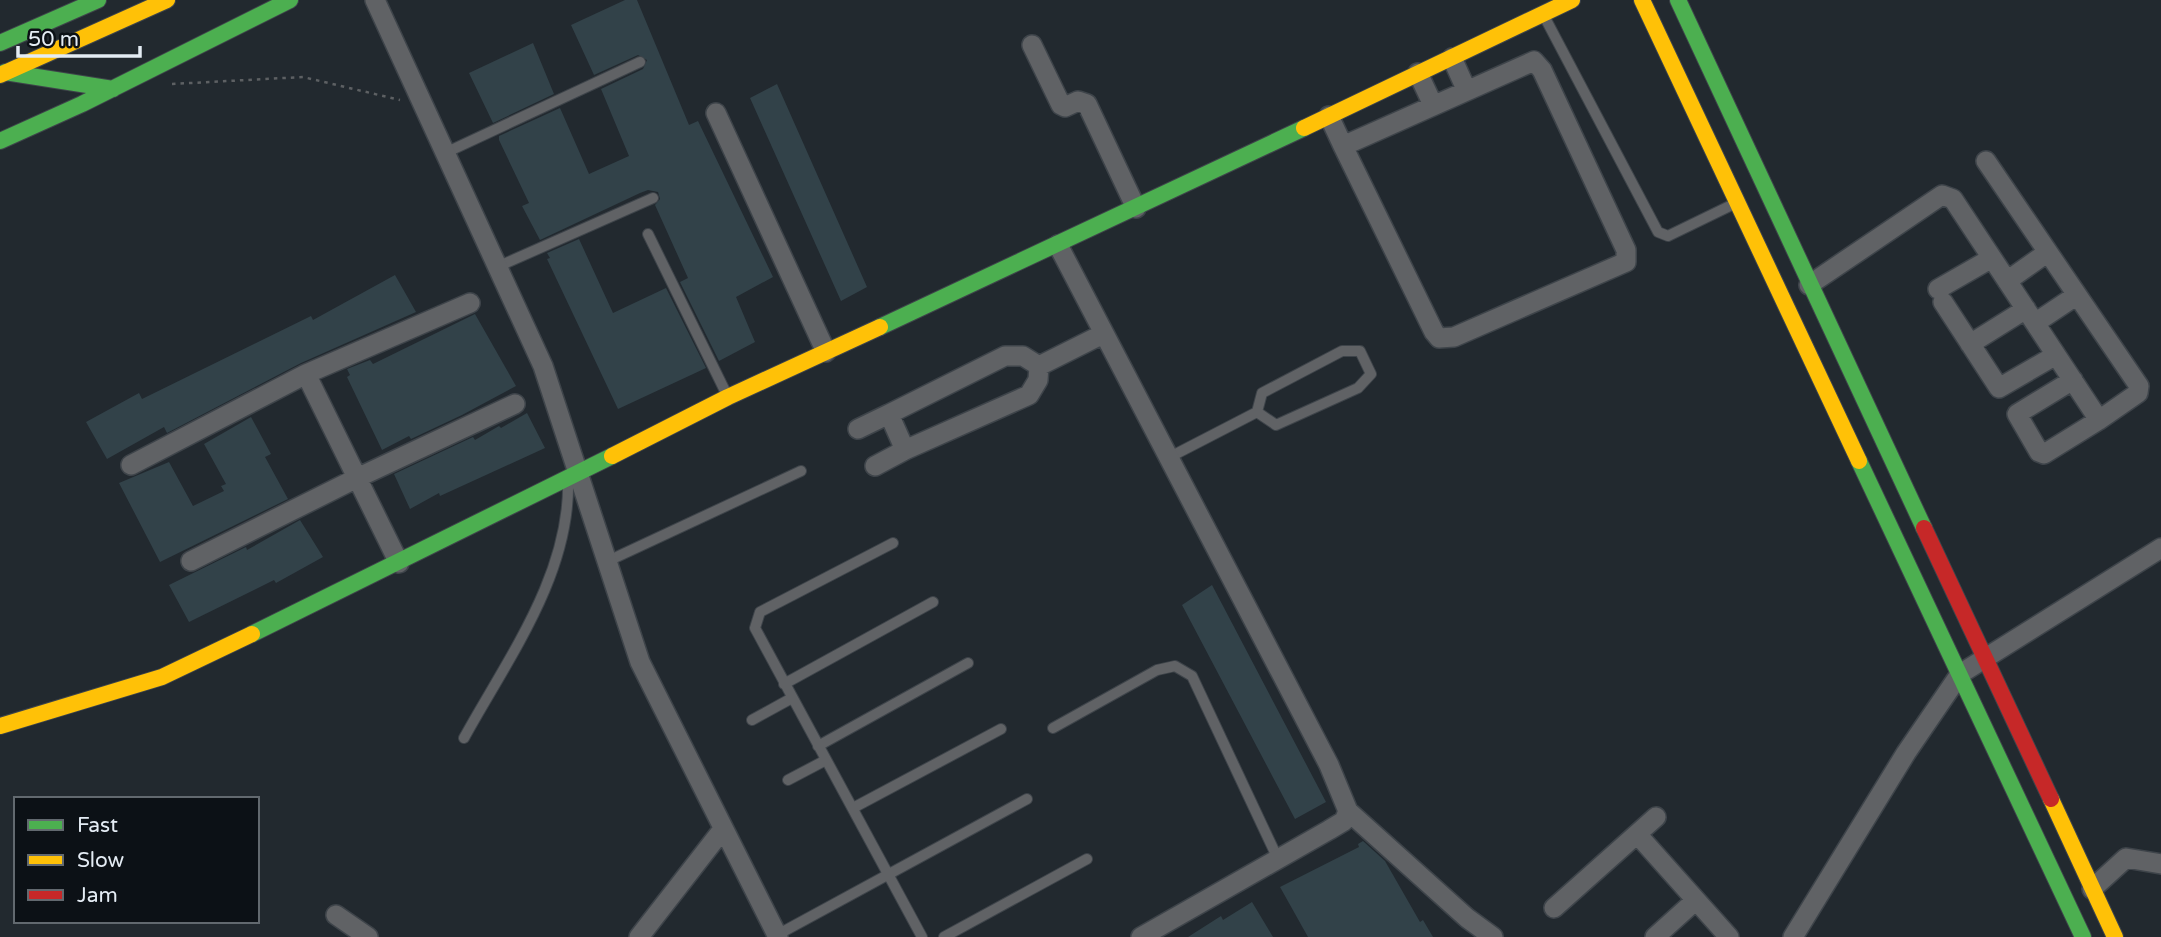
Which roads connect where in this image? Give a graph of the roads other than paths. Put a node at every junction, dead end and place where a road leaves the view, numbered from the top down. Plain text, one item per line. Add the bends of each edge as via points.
1 (98, 0) edge
2 (167, 0) edge
3 (290, 0) edge
4 (375, 0) edge
5 (1572, 0) edge
6 (1642, 0) edge
7 (1678, 0) edge
8 (1543, 14) junction
9 (0, 43) edge
10 (1032, 45) dead end
11 (1452, 58) junction
12 (640, 62) dead end
13 (2, 72) edge
14 (1418, 74) junction
15 (113, 89) junction
16 (1466, 89) junction
17 (1433, 105) junction
18 (716, 113) dead end
19 (1329, 116) junction
20 (0, 141) edge
21 (1343, 146) junction
22 (445, 153) junction
23 (1986, 160) dead end
24 (653, 198) dead end
25 (1738, 202) junction
26 (1136, 208) junction
27 (648, 234) dead end
28 (1058, 245) junction
29 (2048, 252) junction
30 (1992, 258) junction
31 (497, 267) junction
32 (2007, 281) junction
33 (1809, 285) junction
34 (2077, 295) junction
35 (470, 303) dead end
36 (2031, 316) junction
37 (1103, 334) junction
38 (1970, 344) junction
39 (826, 352) junction
40 (2056, 355) junction
41 (1039, 366) junction
42 (306, 374) junction
43 (2073, 380) junction
44 (729, 397) junction
45 (515, 404) dead end
46 (1257, 412) junction
47 (888, 414) junction
48 (2099, 419) junction
49 (858, 429) dead end
50 (905, 450) junction
51 (1168, 458) junction
52 (131, 465) dead end
53 (875, 466) dead end
54 (801, 471) dead end
55 (573, 476) junction
56 (357, 478) junction
57 (893, 543) dead end
58 (2161, 548) edge
59 (191, 561) dead end
60 (608, 561) junction
61 (399, 563) junction
62 (933, 602) dead end
63 (1984, 659) junction
64 (968, 663) dead end
65 (1960, 674) junction
66 (784, 684) junction
67 (792, 698) junction
68 (752, 720) dead end
69 (0, 726) edge
70 (1053, 728) dead end
71 (1001, 729) dead end
72 (464, 738) dead end
73 (818, 746) junction
74 (826, 760) junction
75 (788, 780) dead end
76 (1027, 799) dead end
77 (853, 808) junction
78 (1348, 811) junction
79 (1656, 817) dead end
80 (723, 829) junction
81 (1637, 834) junction
82 (1087, 859) dead end
83 (1278, 859) junction
84 (2161, 864) edge
85 (889, 874) junction
86 (2092, 889) junction
87 (1696, 900) junction
88 (1554, 908) dead end
89 (336, 915) dead end
90 (777, 936) edge
91 (368, 937) edge
92 (639, 937) edge
93 (922, 937) edge
94 (944, 937) edge
95 (1142, 937) edge
96 (1493, 937) edge
97 (1655, 937) edge
98 (1729, 937) edge
99 (1793, 937) edge
100 (2083, 937) edge
101 (2115, 937) edge

1 - 9 main road
2 - 13 main road
3 - 15 main road
4 - 22 street
5 - 8 main road
6 - 25 main road
7 - 33 main road
8 - 11 main road
8 - 25 lane via 1658,232 1668,236
10 - 26 street via 1061,105 1087,104
11 - 14 main road
11 - 16 street
12 - 22 lane
13 - 15 main road
14 - 17 street
14 - 19 main road
15 - 20 main road
16 - 17 street
16 - 21 street via 1525,62 1538,64 1626,250 1626,262 1454,337 1439,338
17 - 21 street
18 - 39 street
19 - 21 street
19 - 26 main road
22 - 31 street
23 - 29 street
24 - 31 lane
25 - 65 main road
26 - 28 main road
27 - 44 lane
28 - 37 street
28 - 39 main road
29 - 32 street
29 - 34 street
30 - 32 street
30 - 33 street via 1953,199 1942,195
30 - 38 street via 1941,296
31 - 55 street via 543,366
32 - 36 street
33 - 63 main road
34 - 36 street
34 - 48 street via 2139,386 2138,393
35 - 42 street
36 - 38 street
36 - 40 street
37 - 41 street
37 - 51 street
38 - 40 street via 1999,388
39 - 44 main road
40 - 43 street
41 - 47 street via 1023,356 1005,356
41 - 50 street via 1038,380 1029,394
42 - 52 street
42 - 56 street
43 - 48 street
43 - 48 street via 2017,414 2039,452 2044,454
44 - 55 main road
45 - 56 street
46 - 46 lane via 1276,425 1358,388 1371,374 1360,351 1342,351 1262,393
46 - 51 lane
47 - 49 street
47 - 50 street
50 - 53 street
51 - 78 street via 1329,765
54 - 60 lane
55 - 60 street
55 - 61 main road
55 - 72 lane via 569,513 548,584
56 - 59 street
56 - 61 street
57 - 66 lane via 760,612 755,628
58 - 63 street
60 - 80 street via 640,662
61 - 69 main road via 162,677
62 - 66 lane
63 - 65 street
63 - 86 main road
64 - 73 lane
65 - 99 street
65 - 100 main road
66 - 67 lane
67 - 68 lane
67 - 73 lane
70 - 83 lane via 1157,670 1175,666 1192,676
71 - 77 lane
73 - 74 lane
74 - 75 lane
74 - 77 lane
76 - 85 lane
77 - 85 lane
78 - 83 street via 1343,821
78 - 96 street
79 - 81 street
80 - 90 street
80 - 92 street
81 - 87 street
81 - 88 street
82 - 94 lane
83 - 95 street
84 - 86 street via 2126,858
85 - 90 lane
85 - 93 lane
86 - 101 main road
87 - 97 street
87 - 98 street
89 - 91 street

